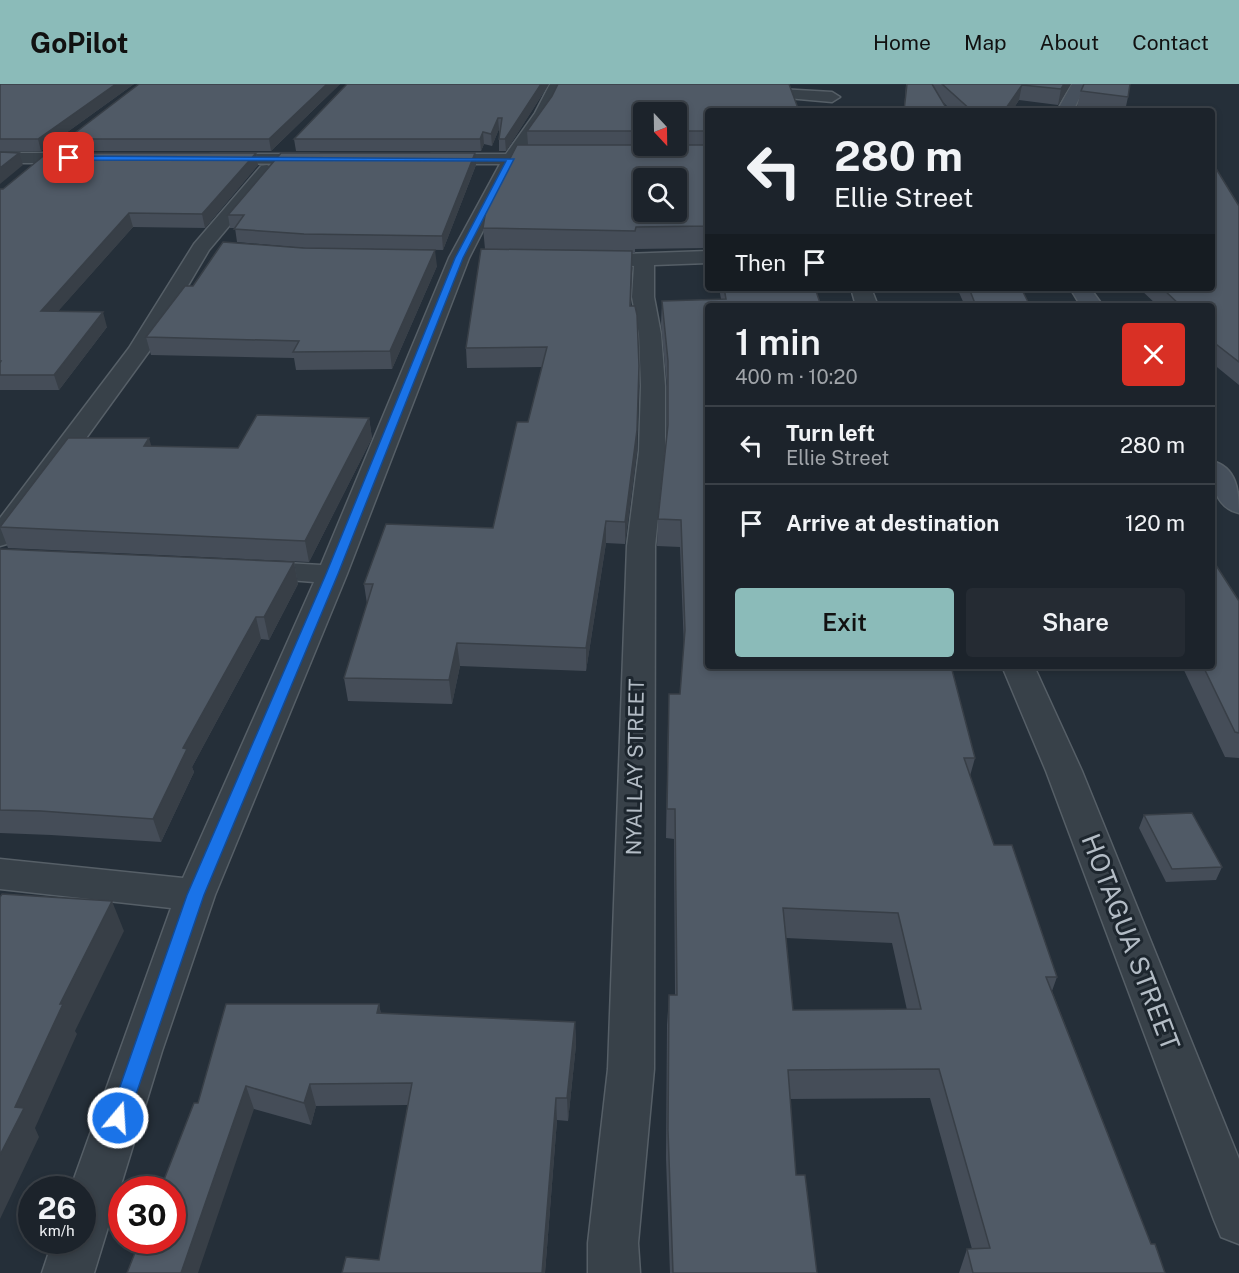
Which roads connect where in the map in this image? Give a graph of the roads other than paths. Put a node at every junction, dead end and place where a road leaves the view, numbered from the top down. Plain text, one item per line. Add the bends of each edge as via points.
1 (557, 84) edge
2 (568, 84) edge
3 (574, 84) edge
4 (1079, 84) edge
5 (731, 90) edge
6 (833, 97) edge
7 (1067, 108) edge
8 (64, 145) dead end
9 (284, 151) junction
10 (0, 158) edge
11 (46, 158) junction
12 (104, 159) edge
13 (196, 159) edge
14 (335, 159) edge
15 (417, 159) edge
16 (511, 159) junction
17 (547, 159) edge
18 (27, 173) edge
19 (201, 248) junction
20 (224, 249) edge
21 (705, 256) edge
22 (600, 260) edge
23 (644, 261) junction
24 (1215, 473) edge
25 (1239, 505) edge
26 (4, 552) edge
27 (225, 569) edge
28 (332, 574) junction
29 (1019, 669) edge
30 (0, 874) edge
31 (195, 895) junction
32 (96, 1185) edge
33 (1239, 1220) edge
34 (74, 1254) edge
35 (68, 1273) edge
36 (614, 1273) edge

1 - 16 street via 543,113
2 - 3 street
4 - 7 street
5 - 6 street
8 - 11 street
9 - 13 street
9 - 14 street
9 - 19 street
10 - 11 street
11 - 12 street
11 - 18 street
15 - 16 street
16 - 17 street
16 - 28 street via 459,258
19 - 20 street
19 - 26 street via 139,350
21 - 23 street
22 - 23 street
23 - 36 street, NYALLAY STREET via 643,297 653,386 652,451 641,558 631,1069 613,1243
24 - 25 street
27 - 28 street
28 - 31 street
29 - 33 street, HOTAGUA STREET via 1064,771
30 - 31 street
31 - 32 street
34 - 35 street

